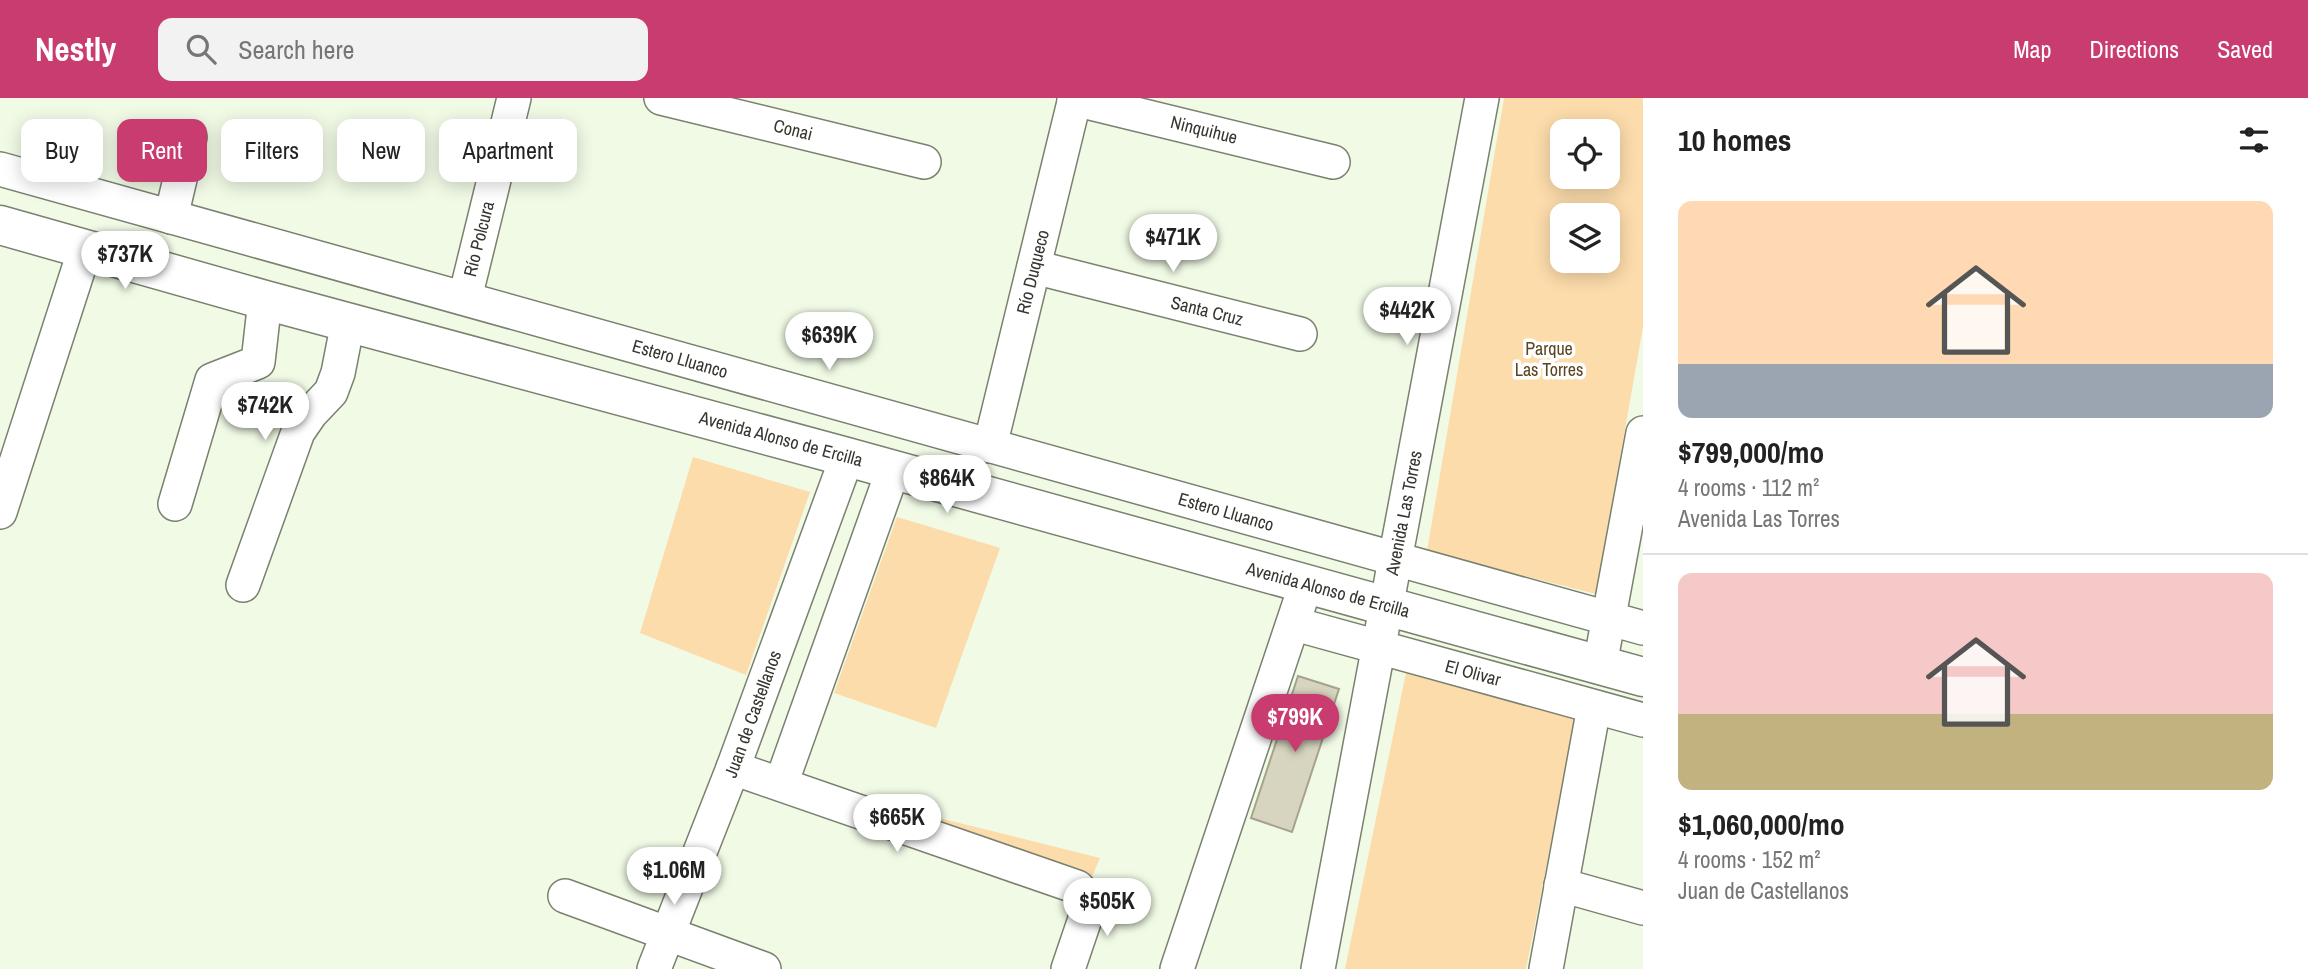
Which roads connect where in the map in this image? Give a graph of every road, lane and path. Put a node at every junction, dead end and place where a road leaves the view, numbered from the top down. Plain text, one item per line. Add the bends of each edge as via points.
1 (514, 98) edge
2 (661, 98) edge
3 (1482, 98) edge
4 (1074, 99) edge
5 (924, 162) dead end
6 (1334, 162) dead end
7 (0, 169) edge
8 (179, 182) edge
9 (170, 217) junction
10 (0, 225) edge
11 (85, 249) junction
12 (1034, 267) junction
13 (465, 298) junction
14 (265, 300) junction
15 (348, 322) junction
16 (1300, 334) dead end
17 (1642, 442) edge
18 (990, 446) junction
19 (848, 457) junction
20 (894, 470) junction
21 (175, 504) dead end
22 (0, 512) edge
23 (1395, 559) junction
24 (243, 584) dead end
25 (1306, 584) junction
26 (1386, 606) junction
27 (1608, 618) junction
28 (1302, 626) dead end
29 (1643, 628) edge
30 (1379, 647) junction
31 (1600, 665) junction
32 (1643, 677) edge
33 (1594, 706) junction
34 (1643, 720) edge
35 (733, 768) junction
36 (780, 784) junction
37 (1561, 885) junction
38 (565, 896) dead end
39 (1643, 908) edge
40 (668, 934) junction
41 (654, 969) edge
42 (764, 969) edge
43 (1069, 969) edge
44 (1177, 969) edge
45 (1318, 969) edge
46 (1546, 969) edge

1 - 13 street, Río Polcura
2 - 5 street, Conai
3 - 23 street, Avenida Las Torres
4 - 6 street, Ninquihue
4 - 12 street, Río Duqueco
7 - 9 street, Estero Lluanco
8 - 9 street
9 - 13 street, Estero Lluanco
10 - 11 main road, Avenida Alonso de Ercilla
11 - 14 main road, Avenida Alonso de Ercilla
11 - 22 street
12 - 16 street, Santa Cruz
12 - 18 street, Río Duqueco
13 - 18 street, Estero Lluanco
14 - 15 main road, Avenida Alonso de Ercilla
14 - 21 street via 258,362 212,380
15 - 19 main road, Avenida Alonso de Ercilla
15 - 24 street via 331,392 298,432
17 - 27 street
18 - 23 street, Estero Lluanco
19 - 20 main road, Avenida Alonso de Ercilla
19 - 35 street, Juan de Castellanos
20 - 25 main road, Avenida Alonso de Ercilla
20 - 36 street
23 - 26 street, Avenida Las Torres
23 - 27 street, Estero Lluanco
25 - 26 main road, Avenida Alonso de Ercilla
25 - 44 street
26 - 30 street, Avenida Las Torres
26 - 31 main road, Avenida Alonso de Ercilla
27 - 29 street, Estero Lluanco
27 - 31 street
28 - 30 street, El Olivar
30 - 33 street, El Olivar
30 - 45 street, Avenida Las Torres
31 - 32 main road, Avenida Alonso de Ercilla
33 - 34 street, El Olivar
33 - 37 street
35 - 36 street
35 - 40 street, Juan de Castellanos
36 - 43 street via 1077,887 1087,897 1087,913
37 - 39 street
37 - 46 street
38 - 40 street
40 - 41 street, Juan de Castellanos
40 - 42 street

